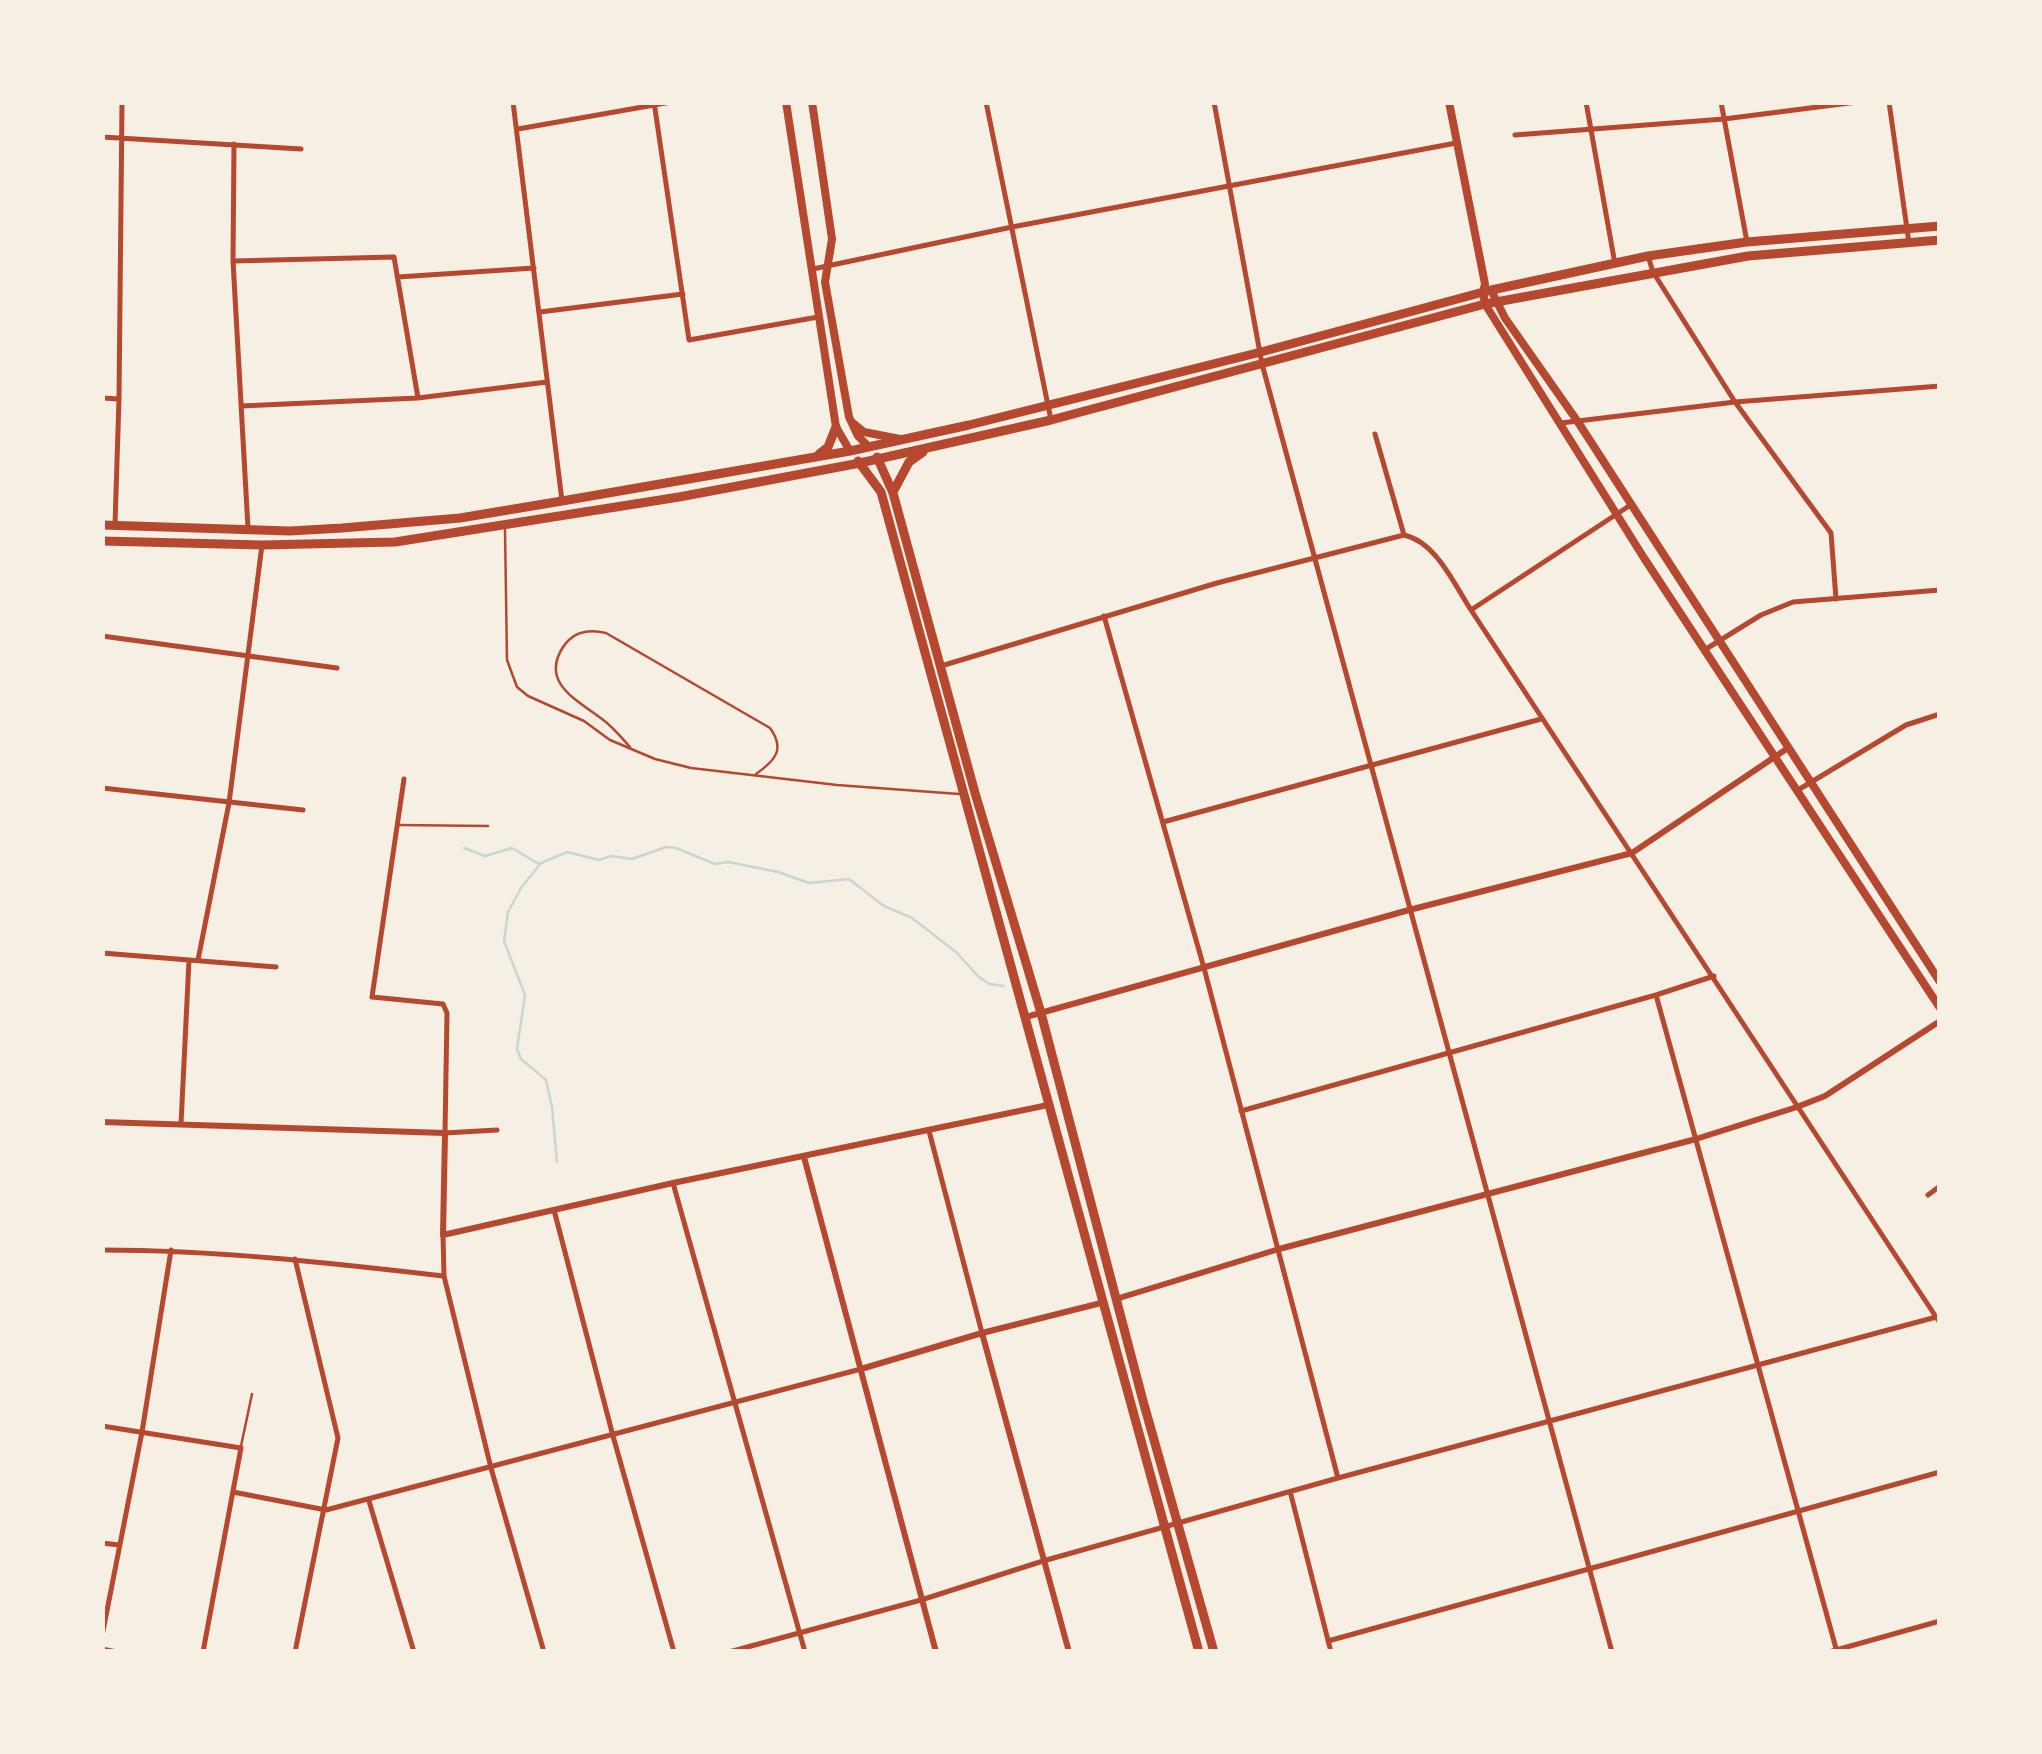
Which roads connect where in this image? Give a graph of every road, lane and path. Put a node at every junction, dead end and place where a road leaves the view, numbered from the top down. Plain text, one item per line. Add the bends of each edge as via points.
1 (122, 102) edge
2 (513, 102) edge
3 (671, 102) edge
4 (786, 102) edge
5 (812, 102) edge
6 (986, 102) edge
7 (1214, 102) edge
8 (1449, 102) edge
9 (1586, 102) edge
10 (1722, 102) edge
11 (1857, 102) edge
12 (1888, 102) edge
13 (654, 104) edge
14 (1724, 119) junction
15 (518, 129) junction
16 (1591, 129) junction
17 (1514, 135) dead end
18 (102, 137) edge
19 (120, 137) junction
20 (1456, 142) junction
21 (234, 144) junction
22 (301, 149) dead end
23 (1229, 186) junction
24 (1939, 226) edge
25 (1012, 227) junction
26 (1908, 228) junction
27 (1939, 241) edge
28 (1748, 242) junction
29 (1909, 243) junction
30 (1648, 256) junction
31 (233, 261) junction
32 (1615, 264) junction
33 (826, 267) junction
34 (535, 268) junction
35 (813, 270) junction
36 (1653, 272) junction
37 (398, 277) junction
38 (1486, 289) junction
39 (683, 294) junction
40 (1490, 302) junction
41 (540, 312) junction
42 (821, 317) junction
43 (1262, 358) junction
44 (548, 382) junction
45 (1940, 386) edge
46 (102, 398) edge
47 (418, 398) junction
48 (120, 399) junction
49 (1735, 402) junction
50 (241, 406) junction
51 (1048, 406) junction
52 (850, 420) junction
53 (1051, 420) junction
54 (1578, 422) junction
55 (1558, 424) junction
56 (836, 427) junction
57 (1375, 434) dead end
58 (902, 439) junction
59 (934, 446) junction
60 (869, 447) junction
61 (850, 451) junction
62 (817, 455) junction
63 (878, 458) junction
64 (860, 463) junction
65 (759, 466) junction
66 (840, 467) junction
67 (878, 486) junction
68 (614, 492) junction
69 (893, 492) junction
70 (688, 495) junction
71 (562, 501) junction
72 (1630, 506) junction
73 (1619, 513) junction
74 (506, 524) junction
75 (102, 526) edge
76 (114, 526) junction
77 (248, 528) junction
78 (1404, 535) junction
79 (102, 540) edge
80 (262, 545) junction
81 (1315, 557) junction
82 (1940, 590) edge
83 (1836, 600) junction
84 (1471, 610) junction
85 (1104, 616) junction
86 (102, 636) edge
87 (1718, 642) junction
88 (1706, 649) junction
89 (248, 658) junction
90 (939, 667) junction
91 (337, 668) dead end
92 (1940, 714) edge
93 (1541, 719) junction
94 (1788, 748) junction
95 (632, 749) junction
96 (1776, 755) junction
97 (1372, 766) junction
98 (755, 774) junction
99 (404, 778) dead end
100 (1810, 781) junction
101 (102, 788) edge
102 (1798, 790) junction
103 (965, 795) junction
104 (229, 802) junction
105 (304, 810) dead end
106 (1162, 822) junction
107 (397, 824) junction
108 (488, 826) dead end
109 (1632, 852) junction
110 (1408, 910) junction
111 (102, 953) edge
112 (189, 960) junction
113 (198, 960) junction
114 (276, 966) dead end
115 (1204, 968) junction
116 (1714, 976) junction
117 (1940, 982) edge
118 (1656, 995) junction
119 (1940, 1008) edge
120 (1041, 1013) junction
121 (1026, 1017) junction
122 (1940, 1021) edge
123 (1449, 1054) junction
124 (1048, 1105) junction
125 (1796, 1107) junction
126 (1241, 1111) junction
127 (102, 1122) edge
128 (181, 1124) junction
129 (497, 1130) dead end
130 (929, 1131) junction
131 (445, 1133) junction
132 (1696, 1138) junction
133 (804, 1158) junction
134 (674, 1183) junction
135 (1940, 1186) edge
136 (1489, 1194) junction
137 (1928, 1195) dead end
138 (554, 1209) junction
139 (443, 1235) junction
140 (1279, 1249) junction
141 (102, 1250) edge
142 (172, 1250) junction
143 (295, 1259) junction
144 (444, 1276) junction
145 (1116, 1299) junction
146 (1101, 1304) junction
147 (1938, 1319) edge
148 (982, 1333) junction
149 (1758, 1367) junction
150 (861, 1369) junction
151 (252, 1394) dead end
152 (737, 1403) junction
153 (1549, 1422) junction
154 (102, 1426) edge
155 (142, 1432) junction
156 (613, 1436) junction
157 (241, 1448) junction
158 (491, 1468) junction
159 (1940, 1472) edge
160 (1338, 1478) junction
161 (233, 1492) junction
162 (1290, 1493) junction
163 (369, 1500) junction
164 (1798, 1509) junction
165 (326, 1510) junction
166 (1177, 1523) junction
167 (1165, 1526) junction
168 (102, 1543) edge
169 (119, 1545) junction
170 (1043, 1560) junction
171 (1588, 1567) junction
172 (921, 1600) junction
173 (1940, 1621) edge
174 (800, 1633) junction
175 (102, 1636) edge
176 (1328, 1641) junction
177 (102, 1649) edge
178 (1834, 1651) edge
179 (117, 1652) edge
180 (203, 1652) edge
181 (295, 1652) edge
182 (414, 1652) edge
183 (544, 1652) edge
184 (674, 1652) edge
185 (728, 1652) edge
186 (805, 1652) edge
187 (936, 1652) edge
188 (1069, 1652) edge
189 (1199, 1652) edge
190 (1214, 1652) edge
191 (1331, 1652) edge
192 (1612, 1652) edge

1 - 19 street
2 - 15 street
3 - 13 street
4 - 35 main road
5 - 33 main road via 832,239
6 - 25 street
7 - 23 street
8 - 20 main road
9 - 16 street
10 - 14 street
11 - 14 street
12 - 26 street
13 - 15 street
13 - 39 street
14 - 16 street
14 - 28 street
15 - 34 street
16 - 17 street
16 - 32 street
18 - 19 street
19 - 21 street
19 - 48 street
20 - 23 street
20 - 38 main road
21 - 22 street
21 - 31 street
23 - 25 street
23 - 43 street
24 - 26 highway
24 - 27 street
25 - 33 street
25 - 51 street
26 - 28 highway
26 - 29 street
27 - 29 highway
28 - 30 highway
29 - 36 highway via 1748,256
30 - 32 highway
30 - 36 street
31 - 37 street via 394,258
31 - 50 street
32 - 38 highway
33 - 35 street
33 - 52 main road
34 - 37 street
34 - 41 street
35 - 42 main road
36 - 40 highway
36 - 49 street
37 - 47 street
38 - 40 main road
38 - 43 highway
39 - 41 street
39 - 42 street via 688,340
40 - 43 highway
40 - 54 main road
40 - 55 main road
41 - 44 street
42 - 56 main road
43 - 51 highway
43 - 53 highway
43 - 81 street
44 - 47 street
44 - 71 street
45 - 49 street
46 - 48 street
47 - 50 street
48 - 76 street
49 - 54 street
49 - 83 street via 1831,533
50 - 77 street
51 - 53 street
51 - 58 highway
52 - 58 main road via 864,432
52 - 60 main road
53 - 59 highway
54 - 55 street
54 - 72 main road
55 - 73 main road
56 - 61 main road
56 - 62 highway
57 - 78 street
58 - 60 highway
59 - 63 highway
59 - 69 highway via 910,462
60 - 61 highway
60 - 63 highway
61 - 62 highway
61 - 64 highway
62 - 65 highway
63 - 64 highway
63 - 69 highway
64 - 66 highway
64 - 67 highway
65 - 68 highway
65 - 70 highway via 690,484
66 - 67 highway
66 - 70 highway
67 - 103 highway
68 - 71 highway
68 - 74 highway via 527,512
69 - 90 highway
70 - 74 highway
71 - 77 highway via 383,525
72 - 73 street
72 - 87 main road
73 - 84 street
73 - 88 main road
74 - 80 highway via 395,542
74 - 95 lane via 504,641 517,686
75 - 76 highway
76 - 77 highway
78 - 81 street
78 - 84 street via 1429,548
79 - 80 highway
80 - 89 street
81 - 85 street
81 - 97 street
82 - 83 street
83 - 87 street via 1776,607
84 - 93 street
85 - 90 street
85 - 106 street
86 - 89 street
87 - 88 street
87 - 94 main road
88 - 96 main road
89 - 91 street
89 - 104 street
90 - 120 highway
92 - 100 street
93 - 97 street
93 - 109 street
94 - 96 street
94 - 100 main road
95 - 98 lane via 690,768
95 - 98 lane via 560,686 554,674 558,658 573,636 606,633 770,728 780,748
96 - 102 main road
96 - 109 street
97 - 106 street
97 - 110 street
98 - 103 lane
99 - 107 street
100 - 102 street
100 - 117 main road
101 - 104 street
102 - 119 main road
103 - 121 highway
104 - 105 street
104 - 113 street
106 - 115 street
107 - 108 lane
107 - 131 street via 372,997 443,1004
109 - 110 street
109 - 116 street
110 - 115 street
110 - 123 street
111 - 112 street
112 - 113 street
112 - 128 street
113 - 114 street
115 - 120 street
115 - 126 street
116 - 118 street
116 - 125 street
118 - 123 street
118 - 132 street
120 - 121 street
120 - 145 highway
121 - 124 highway
122 - 125 street via 1825,1096
123 - 126 street
123 - 136 street
124 - 130 street
124 - 146 highway
125 - 132 street
125 - 147 street
126 - 140 street
127 - 128 street
128 - 131 street
129 - 131 street
130 - 133 street
130 - 148 street
131 - 139 street
132 - 136 street
132 - 149 street
133 - 134 street
133 - 150 street
134 - 138 street
134 - 152 street
135 - 137 street
136 - 140 street
136 - 153 street
138 - 139 street
138 - 156 street
139 - 144 street
140 - 145 street
140 - 160 street
141 - 142 street
142 - 143 street
142 - 155 street
143 - 144 street
143 - 165 street via 338,1428
144 - 158 street
145 - 146 street
145 - 166 highway
146 - 148 street
146 - 167 highway
147 - 149 street
148 - 150 street
148 - 170 street
149 - 153 street
149 - 164 street
150 - 152 street
150 - 172 street
151 - 157 lane
152 - 156 street
152 - 174 street
153 - 160 street
153 - 171 street
154 - 155 street
155 - 157 street
155 - 169 street
156 - 158 street
156 - 184 street
157 - 161 street
158 - 163 street
158 - 183 street
159 - 164 street
160 - 162 street
161 - 165 street
161 - 180 street
162 - 166 street
162 - 176 street
163 - 165 street
163 - 182 street
164 - 171 street
164 - 178 street
165 - 181 street
166 - 167 street
166 - 190 highway
167 - 170 street
167 - 189 highway
168 - 169 street
169 - 175 street
170 - 172 street
170 - 188 street
171 - 176 street
171 - 192 street
172 - 174 street
172 - 187 street
173 - 178 street
174 - 185 street
174 - 186 street
176 - 191 street
177 - 179 street

